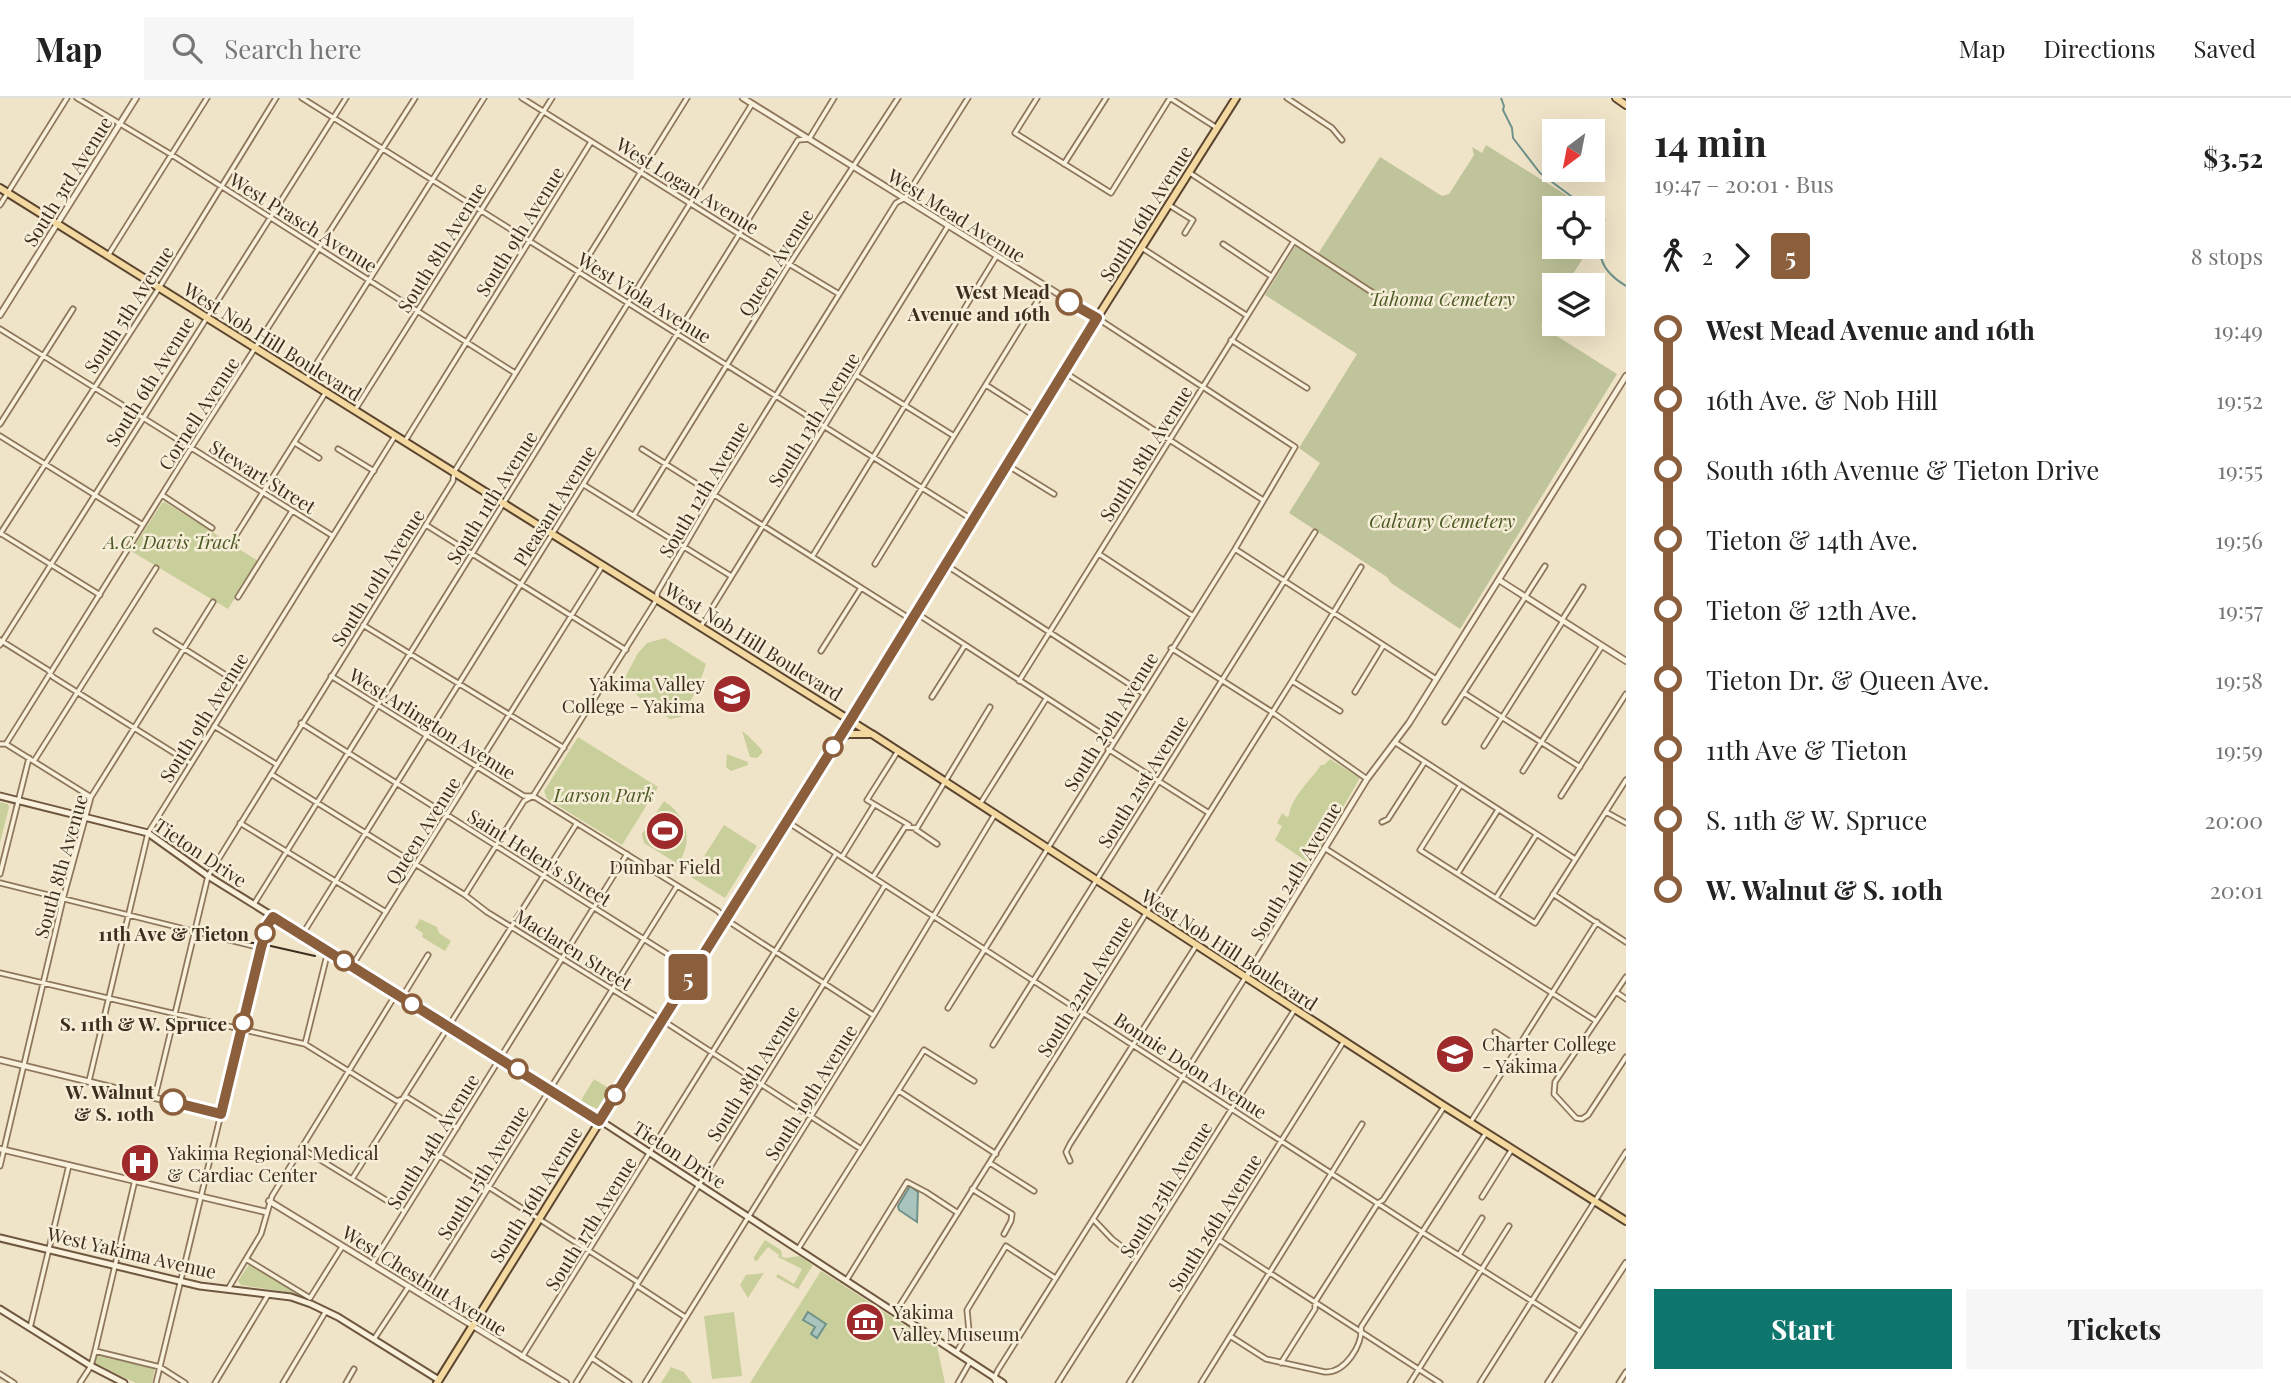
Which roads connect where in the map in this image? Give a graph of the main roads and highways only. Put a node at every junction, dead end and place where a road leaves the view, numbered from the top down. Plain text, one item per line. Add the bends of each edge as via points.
1 (1236, 98) edge
2 (1616, 98) edge
3 (1626, 105) edge
4 (0, 188) edge
5 (851, 719) junction
6 (871, 734) junction
7 (840, 736) junction
8 (0, 796) edge
9 (599, 1121) junction
10 (1626, 1221) edge
11 (0, 1238) edge
12 (0, 1309) edge
13 (995, 1380) edge
14 (440, 1382) edge
15 (124, 1383) edge
16 (1003, 1383) edge

1 - 5 main road, South 16th Avenue
2 - 3 main road
4 - 5 main road, West Nob Hill Boulevard
5 - 6 main road, West Nob Hill Boulevard
5 - 7 main road, South 16th Avenue
6 - 7 main road
6 - 10 main road, West Nob Hill Boulevard
7 - 9 main road, South 16th Avenue
8 - 9 main road, Tieton Drive via 148,833 253,906
9 - 13 main road, Tieton Drive
9 - 14 main road, South 16th Avenue
11 - 14 main road, West Yakima Avenue via 200,1286 311,1301
12 - 15 main road
13 - 16 main road, Tieton Drive

